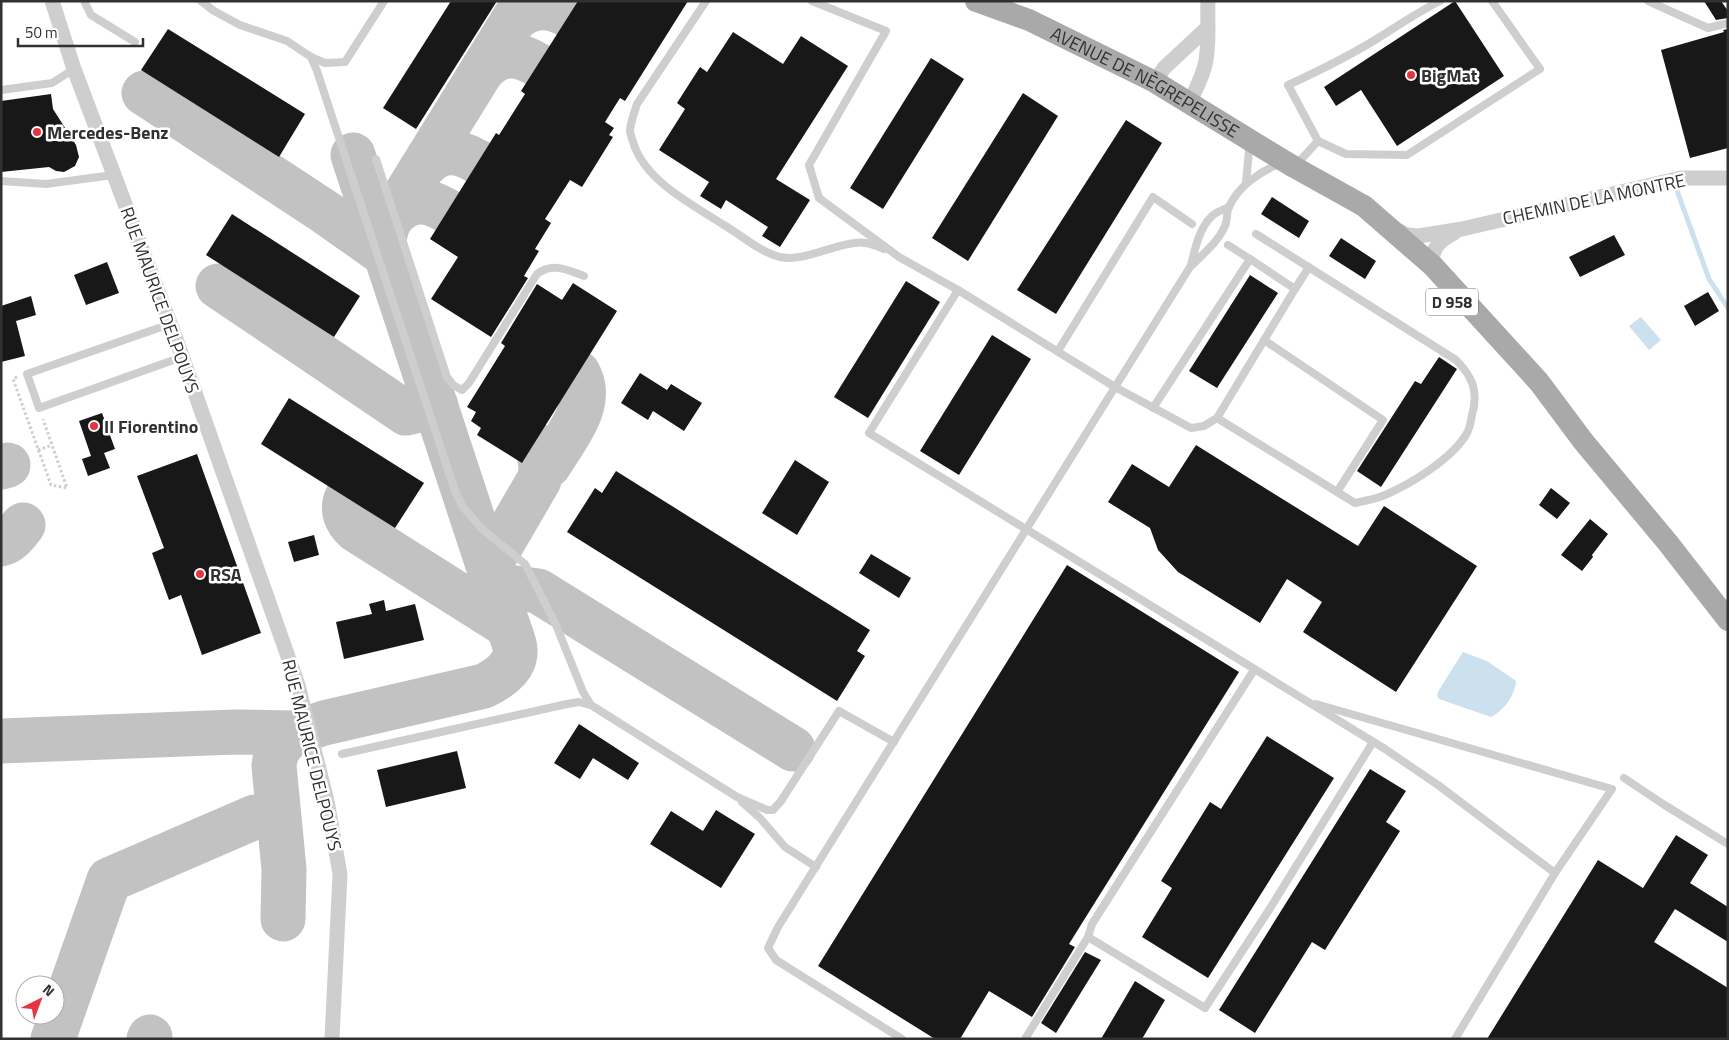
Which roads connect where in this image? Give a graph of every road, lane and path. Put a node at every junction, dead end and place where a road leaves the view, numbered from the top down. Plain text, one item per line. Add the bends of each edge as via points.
1 (52, 1) edge
2 (84, 1) edge
3 (201, 1) edge
4 (384, 1) edge
5 (706, 1) edge
6 (812, 1) edge
7 (976, 1) edge
8 (1208, 1) edge
9 (1440, 1) edge
10 (1492, 1) edge
11 (1648, 1) edge
12 (1728, 23) edge
13 (1207, 28) junction
14 (135, 42) dead end
15 (311, 57) junction
16 (74, 69) junction
17 (1155, 82) junction
18 (1, 90) edge
19 (1190, 102) junction
20 (1247, 138) junction
21 (1318, 141) junction
22 (376, 159) dead end
23 (1296, 168) junction
24 (113, 176) junction
25 (1728, 178) edge
26 (1, 181) edge
27 (1246, 182) junction
28 (1229, 207) junction
29 (1192, 224) dead end
30 (1390, 228) junction
31 (1462, 229) junction
32 (1256, 234) dead end
33 (1228, 245) dead end
34 (899, 257) junction
35 (1250, 259) junction
36 (1433, 266) junction
37 (1190, 267) junction
38 (1309, 267) junction
39 (584, 276) dead end
40 (1295, 289) junction
41 (958, 290) junction
42 (170, 324) junction
43 (1264, 340) junction
44 (1058, 350) junction
45 (182, 357) junction
46 (27, 374) junction
47 (1116, 387) junction
48 (39, 408) junction
49 (1153, 408) junction
50 (1217, 418) junction
51 (1583, 441) junction
52 (52, 445) junction
53 (38, 450) junction
54 (1337, 492) junction
55 (1026, 529) junction
56 (1728, 620) edge
57 (1254, 670) junction
58 (1305, 701) junction
59 (598, 711) junction
60 (894, 742) junction
61 (1373, 742) junction
62 (342, 754) dead end
63 (1624, 778) dead end
64 (737, 797) junction
65 (1728, 844) edge
66 (816, 867) junction
67 (1555, 874) junction
68 (1088, 937) junction
69 (332, 1039) edge
70 (902, 1039) edge
71 (1025, 1039) edge
72 (1455, 1039) edge

1 - 16 street, RUE MAURICE DELPOUYS
2 - 14 lane via 92,15
3 - 15 lane via 240,24 288,41
4 - 15 lane via 345,62 325,63
5 - 34 lane via 637,104 632,118 630,132 636,150 649,170 672,192 780,257 805,256 856,242 868,243
6 - 34 lane via 886,31 809,165 819,198
7 - 17 main road, AVENUE DE NÈGREPELISSE / D 958 via 1029,20
8 - 13 street
9 - 21 lane via 1324,68 1288,85
10 - 21 lane via 1540,69 1407,155 1346,154
11 - 12 lane via 1708,28
13 - 17 street via 1164,68
13 - 19 street via 1205,66
15 - 59 lane via 455,491 463,507 482,529 525,564 556,625 583,692
16 - 18 lane via 52,83
16 - 24 street, RUE MAURICE DELPOUYS
17 - 19 main road, AVENUE DE NÈGREPELISSE / D 958
19 - 20 main road, AVENUE DE NÈGREPELISSE / D 958
20 - 23 main road, AVENUE DE NÈGREPELISSE / D 958
20 - 27 lane
21 - 23 lane
22 - 39 lane via 447,377 457,388 462,390 469,383 537,274 551,267
23 - 27 lane via 1272,166
23 - 30 main road, AVENUE DE NÈGREPELISSE / D 958 via 1364,206
23 - 51 main road, AVENUE DE NÈGREPELISSE / D 958 via 1384,236 1420,269
24 - 26 lane via 46,184
24 - 42 street, RUE MAURICE DELPOUYS
25 - 31 street, CHEMIN DE LA MONTRE via 1681,178
27 - 28 lane
28 - 37 lane via 1226,225
28 - 37 lane via 1207,222 1199,235
29 - 44 lane via 1153,197
30 - 31 street, CHEMIN DE LA MONTRE via 1419,236
30 - 36 main road, AVENUE DE NÈGREPELISSE / D 958
31 - 36 street, CHEMIN DE LA MONTRE via 1436,246
32 - 38 lane
33 - 35 lane
34 - 41 lane
35 - 40 lane
35 - 49 lane
36 - 51 main road, AVENUE DE NÈGREPELISSE / D 958 via 1539,382
37 - 47 lane
38 - 40 lane
38 - 54 lane via 1456,360 1468,372 1474,386 1476,403 1467,432 1455,449 1424,474 1385,495 1355,504
40 - 43 lane
41 - 44 lane
41 - 55 lane via 869,433
42 - 45 street, RUE MAURICE DELPOUYS
42 - 46 lane
43 - 50 lane
43 - 54 lane via 1383,420
44 - 47 lane
45 - 48 lane
45 - 69 street, RUE MAURICE DELPOUYS via 296,677 327,801 340,874
46 - 48 lane
46 - 53 path via 13,379
47 - 49 lane
47 - 55 lane
48 - 52 path
49 - 50 lane via 1191,428 1204,426
50 - 54 lane
51 - 56 main road, AVENUE DE NÈGREPELISSE / D 958
52 - 53 path
52 - 53 path via 67,488 51,485
55 - 57 lane
55 - 60 lane
57 - 58 lane
57 - 68 lane via 1092,924
58 - 61 lane
58 - 67 lane via 1612,790
59 - 62 lane via 579,702
59 - 64 lane
60 - 64 lane via 839,711 773,810
60 - 66 lane
61 - 67 lane via 1438,785
61 - 68 lane via 1205,1008
63 - 65 lane
64 - 66 lane via 785,847
66 - 70 lane via 768,948 776,960
67 - 72 lane
68 - 71 lane

